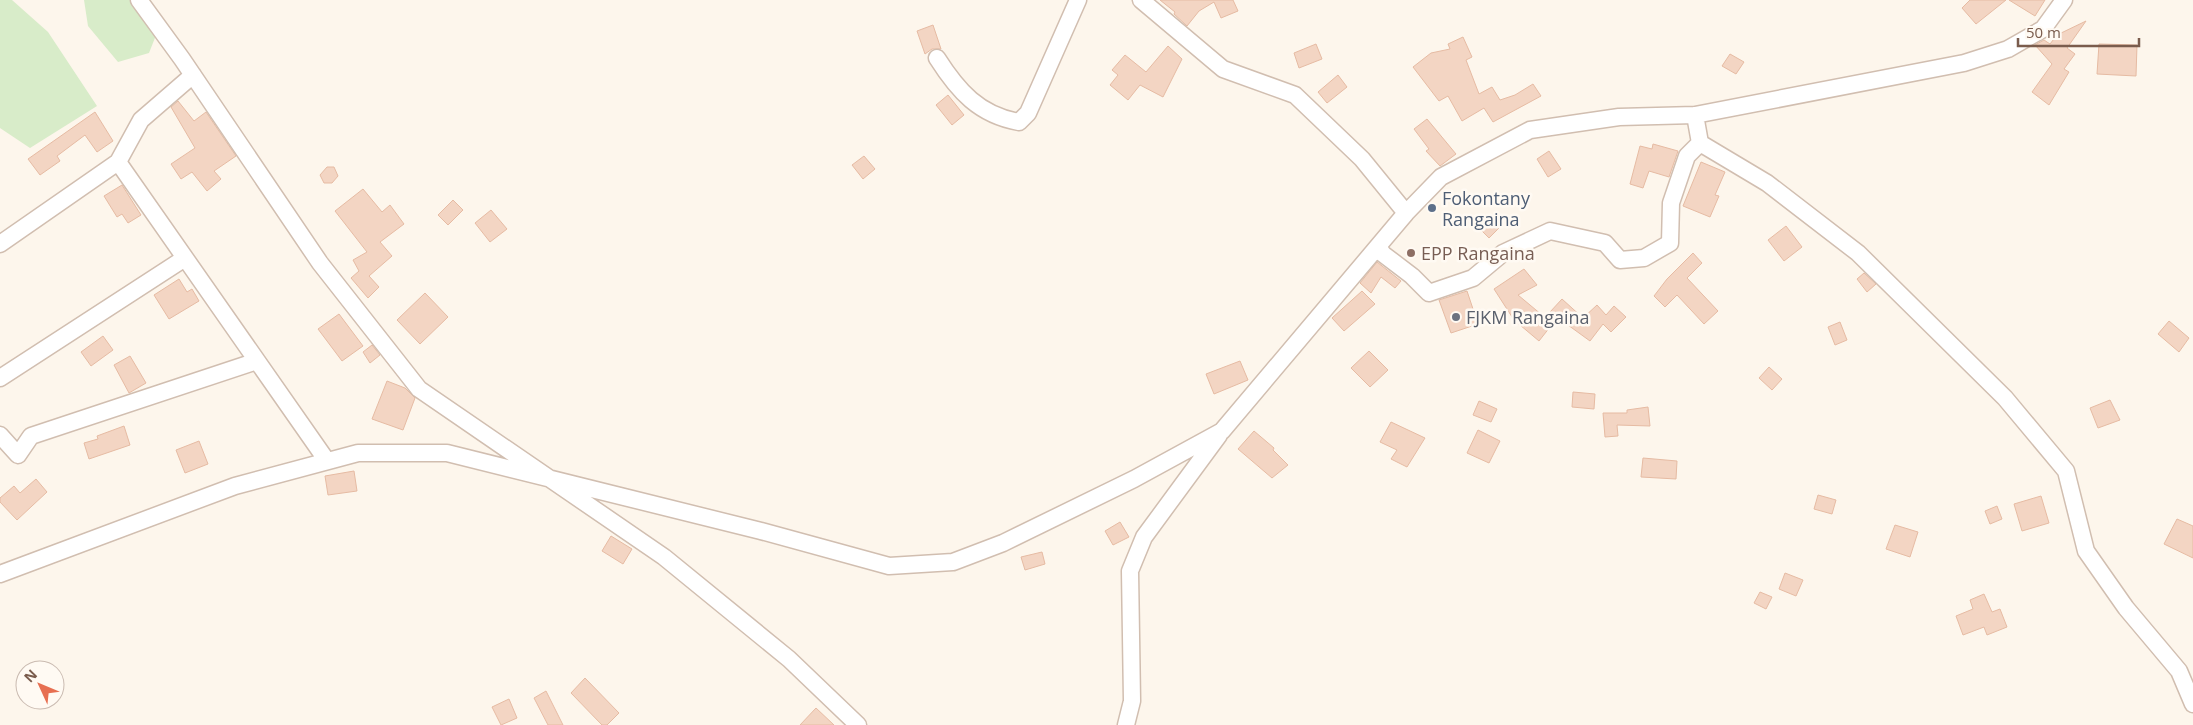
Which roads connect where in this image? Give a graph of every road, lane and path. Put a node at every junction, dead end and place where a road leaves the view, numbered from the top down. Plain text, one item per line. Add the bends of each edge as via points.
1 (140, 0) edge
2 (1078, 0) edge
3 (1141, 0) edge
4 (2064, 0) edge
5 (937, 58) dead end
6 (193, 75) junction
7 (1695, 115) junction
8 (1700, 143) junction
9 (118, 162) junction
10 (1406, 213) junction
11 (0, 244) edge
12 (1378, 247) junction
13 (185, 258) junction
14 (257, 361) junction
15 (0, 378) edge
16 (1222, 431) junction
17 (0, 435) edge
18 (327, 462) junction
19 (545, 477) junction
20 (0, 574) edge
21 (2193, 704) edge
22 (858, 725) edge
23 (1126, 725) edge

1 - 6 street
2 - 5 street via 1028,113 1019,122 1006,120 967,99
3 - 10 street via 1222,69 1295,95 1362,159
4 - 7 street via 2043,28 2008,49 1964,63
6 - 9 street via 141,120
6 - 19 street via 320,263 419,389
7 - 8 street
7 - 10 street via 1619,117 1530,130 1441,177
8 - 12 street via 1687,156 1671,203 1670,243 1644,258 1620,260 1605,243 1550,231 1503,253 1473,278 1429,293 1382,254
8 - 21 street via 1767,184 1858,252 2005,398 2066,471 2086,551 2126,608 2179,671
9 - 11 street
9 - 13 street
10 - 12 street
12 - 16 street
13 - 14 street
13 - 15 street
14 - 17 street via 31,436 18,455
14 - 18 street
16 - 19 street via 1134,479 1003,543 953,562 889,566
16 - 23 street via 1144,537 1130,572 1132,701
18 - 19 street via 358,453 447,453
18 - 20 street via 234,486
19 - 22 street via 664,557 789,659

